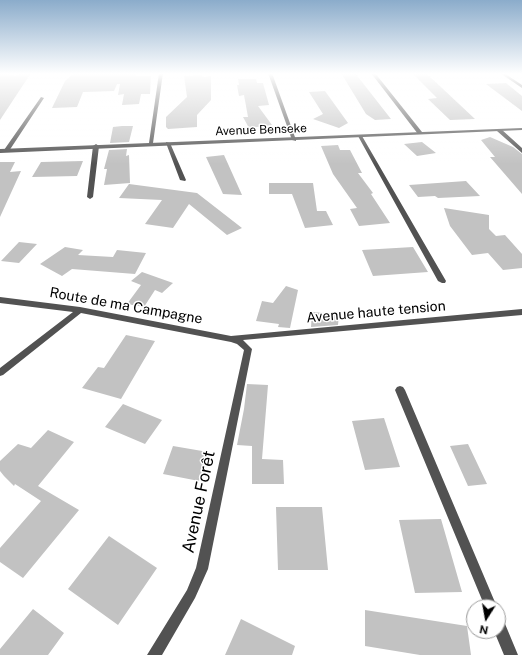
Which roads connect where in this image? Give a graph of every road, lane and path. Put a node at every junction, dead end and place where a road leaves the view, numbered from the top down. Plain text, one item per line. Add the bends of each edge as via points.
1 (38, 104) edge
2 (157, 104) edge
3 (281, 104) edge
4 (397, 104) edge
5 (522, 129) edge
6 (499, 130) junction
7 (420, 134) junction
8 (360, 136) junction
9 (294, 140) junction
10 (168, 143) junction
11 (151, 144) junction
12 (96, 146) junction
13 (7, 150) junction
14 (0, 151) edge
15 (522, 151) edge
16 (183, 180) dead end
17 (90, 197) dead end
18 (442, 281) dead end
19 (0, 300) edge
20 (80, 310) junction
21 (522, 312) edge
22 (232, 339) junction
23 (245, 345) joint
24 (0, 373) edge
25 (400, 390) dead end
26 (488, 599) edge
27 (504, 639) edge
28 (154, 655) edge
29 (511, 655) edge

1 - 13 street
2 - 11 street
3 - 9 street
4 - 7 street
5 - 6 street, Avenue Benseke
6 - 7 street, Avenue Benseke
6 - 15 street
7 - 8 street, Avenue Benseke
8 - 9 street, Avenue Benseke
8 - 18 street
9 - 10 street, Avenue Benseke
10 - 11 street, Avenue Benseke
10 - 16 street
11 - 12 street, Avenue Benseke
12 - 13 street, Avenue Benseke
12 - 17 street
13 - 14 street, Avenue Benseke
19 - 20 street, Route de ma Campagne
20 - 22 street, Route de ma Campagne
20 - 24 street
21 - 22 street, Avenue haute tension
22 - 23 street, Route de ma Campagne
23 - 28 street, Avenue Forêt via 248,353 202,569 184,607
25 - 26 street
27 - 29 street

